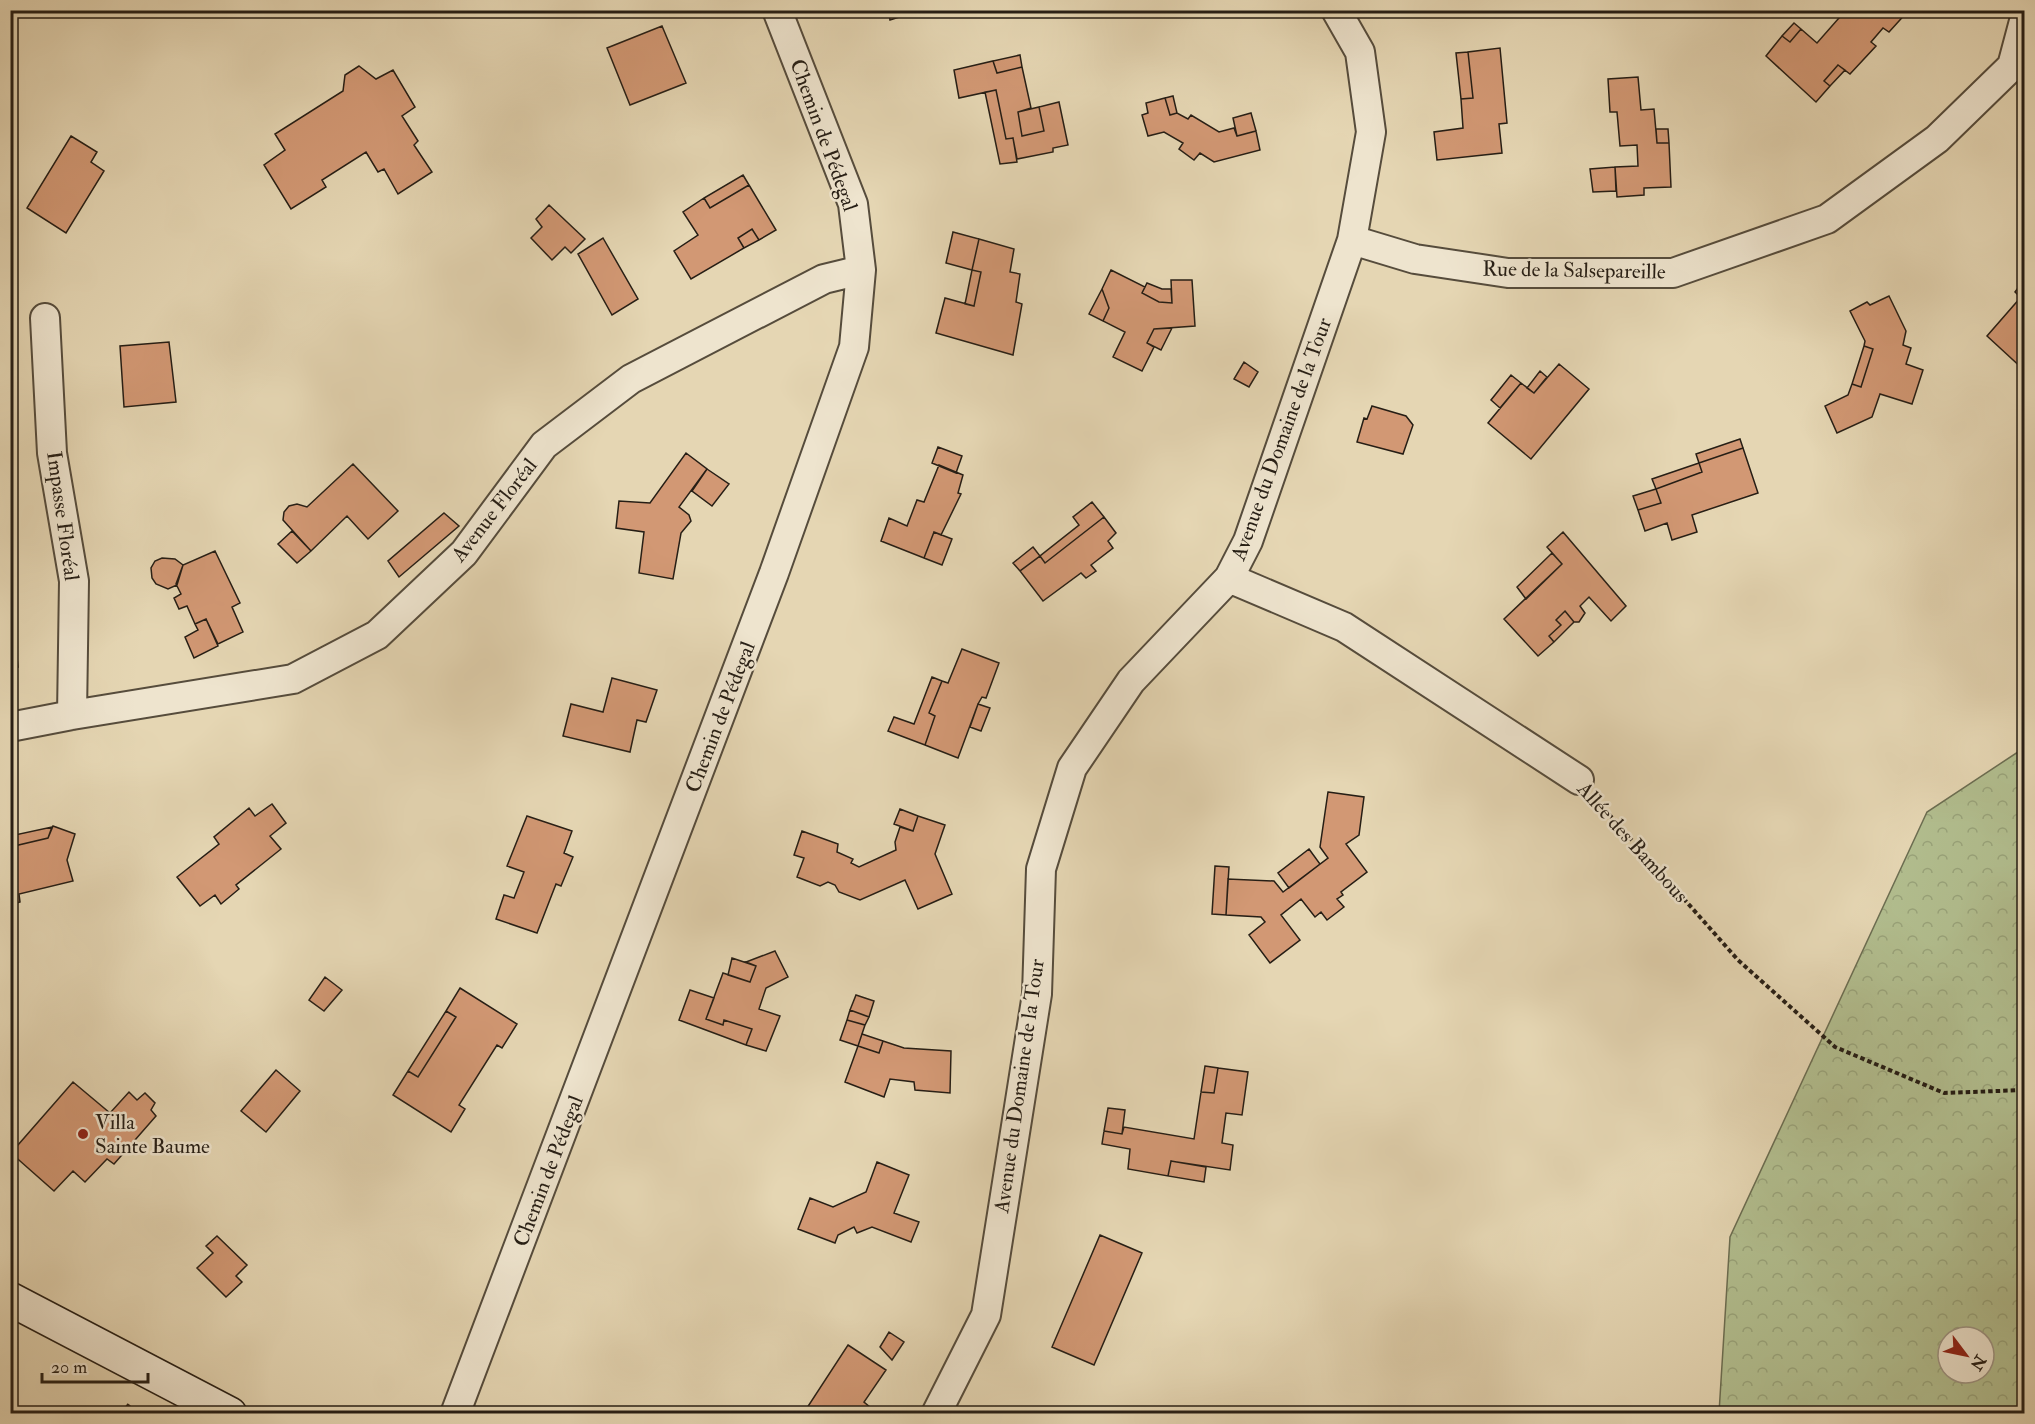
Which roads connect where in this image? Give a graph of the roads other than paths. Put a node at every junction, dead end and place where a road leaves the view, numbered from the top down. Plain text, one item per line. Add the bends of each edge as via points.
1 (777, 10) edge
2 (1336, 10) edge
3 (2025, 21) edge
4 (1352, 240) junction
5 (861, 270) junction
6 (45, 318) dead end
7 (1229, 578) junction
8 (72, 715) junction
9 (10, 727) edge
10 (1579, 780) road end
11 (10, 1299) edge
12 (230, 1413) edge
13 (455, 1413) edge
14 (936, 1413) edge

1 - 5 street, Chemin de Pédegal via 853,204
2 - 4 street, Avenue du Domaine de la Tour via 1360,52 1371,132
3 - 4 street, Rue de la Salsepareille via 2012,66 1937,139 1827,219 1673,273 1508,273 1415,259
4 - 7 street, Avenue du Domaine de la Tour via 1248,541
5 - 8 street, Avenue Floréal via 824,279 631,379 544,445 464,553 377,635 293,680
5 - 13 street, Chemin de Pédegal via 854,347 774,573
6 - 8 street, Impasse Floréal via 52,453 74,581
7 - 10 street, Allée des Bambous via 1344,627
7 - 14 street, Avenue du Domaine de la Tour via 1131,681 1072,768 1041,869 1037,994 986,1315
8 - 9 street, Avenue Floréal
11 - 12 main road

